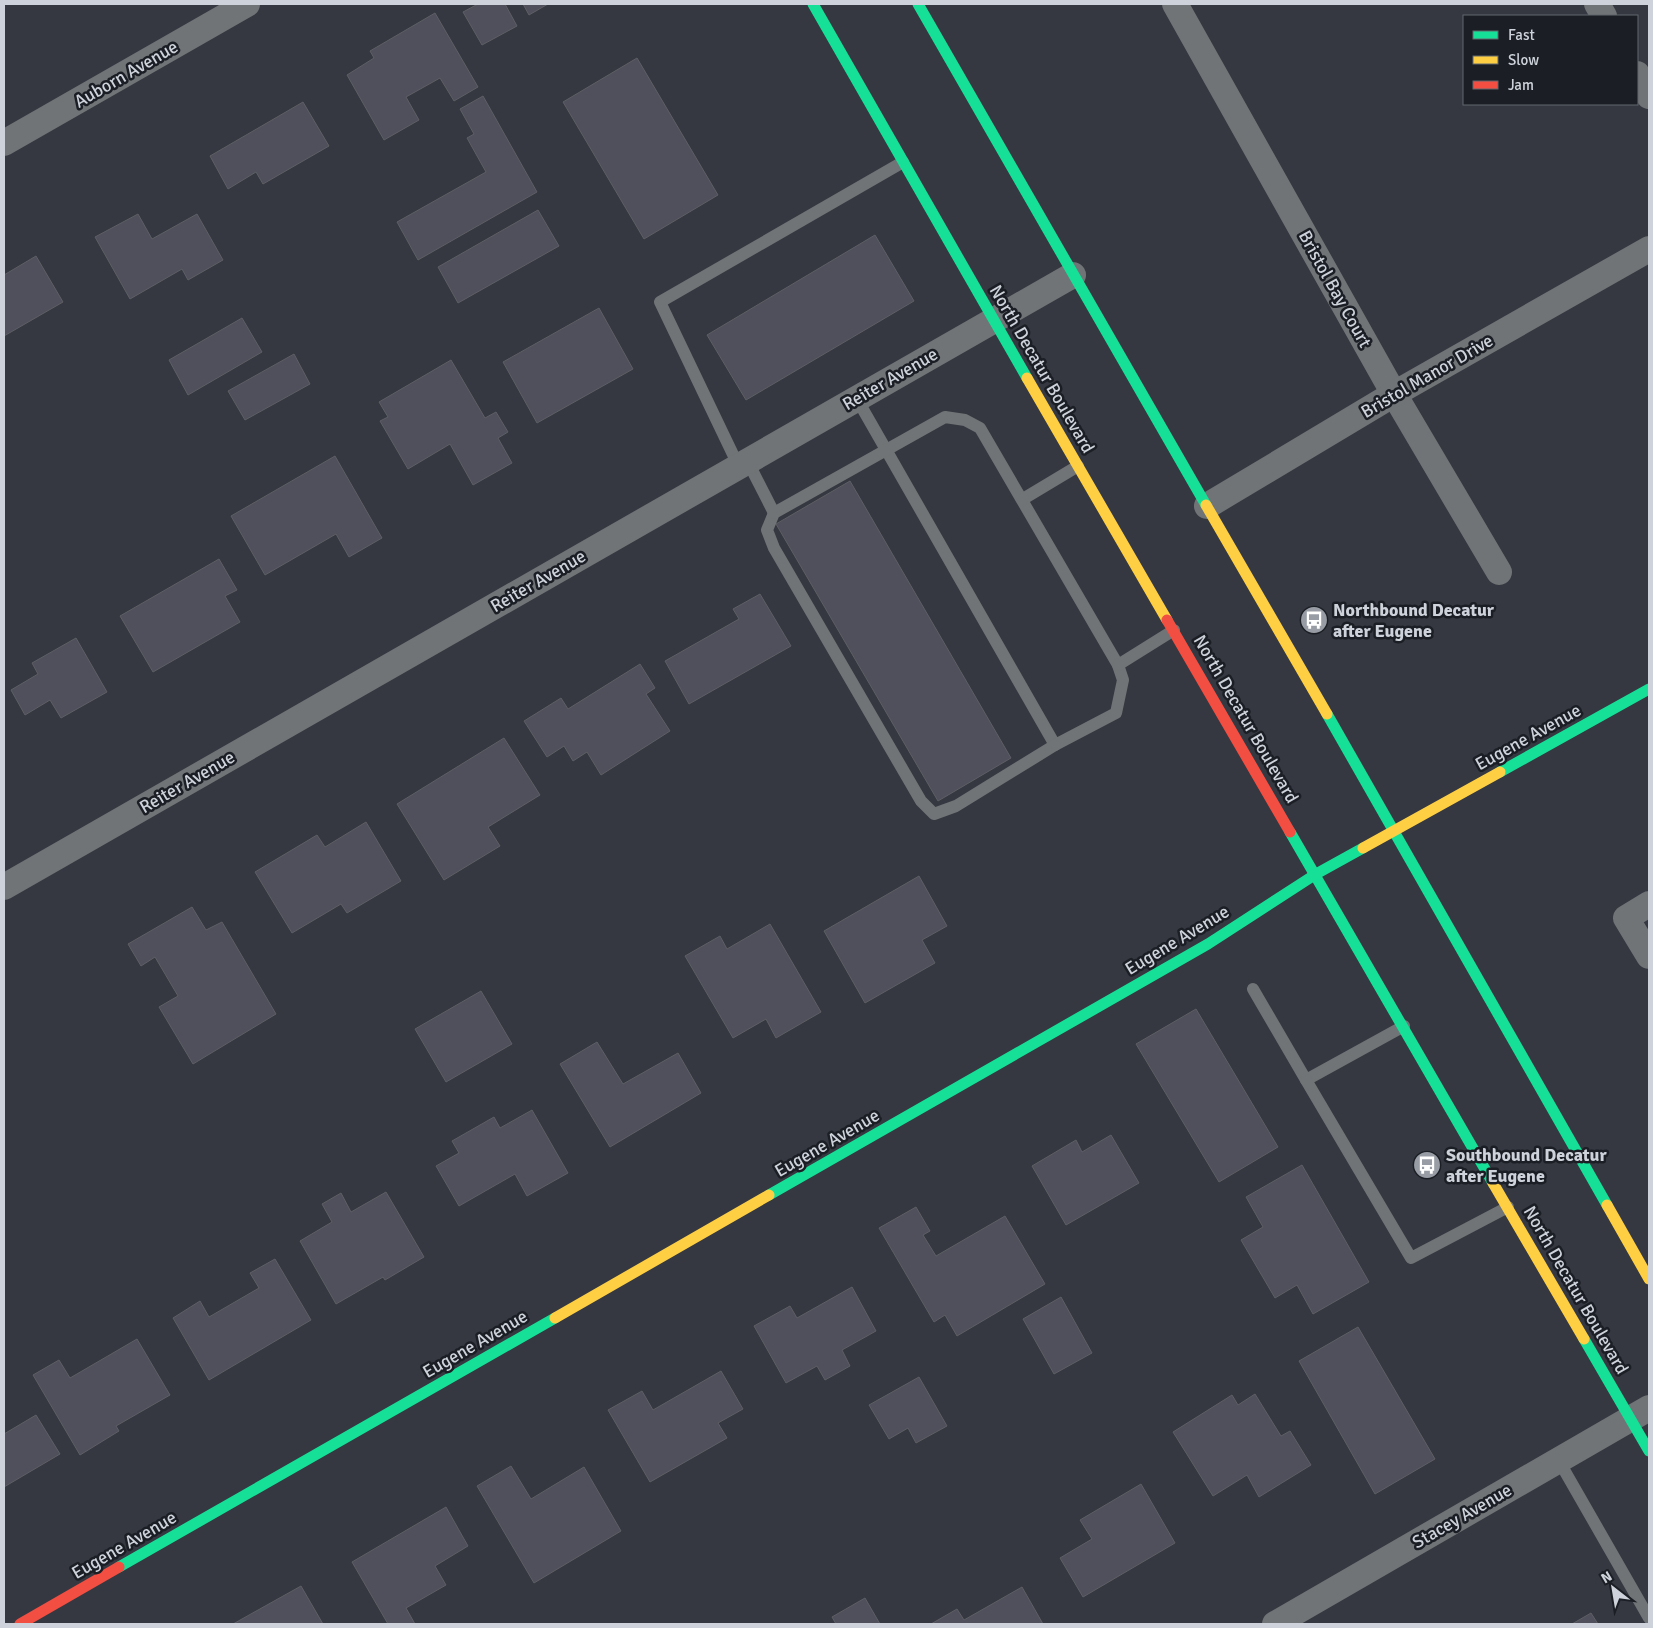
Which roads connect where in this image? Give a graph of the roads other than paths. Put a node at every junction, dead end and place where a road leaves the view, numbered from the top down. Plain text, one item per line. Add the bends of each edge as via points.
1 (247, 4) edge
2 (813, 4) edge
3 (918, 4) edge
4 (1175, 4) edge
5 (1597, 4) edge
6 (1603, 15) edge
7 (1638, 76) edge
8 (1649, 96) edge
9 (4, 143) edge
10 (903, 162) junction
11 (1649, 249) edge
12 (1073, 275) junction
13 (993, 320) junction
14 (1394, 394) junction
15 (857, 399) junction
16 (884, 449) junction
17 (743, 464) junction
18 (1078, 466) junction
19 (1023, 499) junction
20 (1207, 506) junction
21 (774, 513) junction
22 (1499, 572) dead end
23 (1174, 630) junction
24 (1118, 665) junction
25 (1649, 689) edge
26 (1055, 745) junction
27 (1394, 831) junction
28 (1316, 874) junction
29 (4, 887) edge
30 (1649, 904) edge
31 (1649, 956) edge
32 (1253, 989) dead end
33 (1404, 1026) junction
34 (1306, 1080) junction
35 (1508, 1207) junction
36 (1649, 1279) edge
37 (1640, 1414) edge
38 (1649, 1451) edge
39 (1559, 1461) junction
40 (1649, 1618) edge
41 (20, 1624) edge
42 (1274, 1624) edge

1 - 9 street, Auborn Avenue
2 - 10 main road, North Decatur Boulevard
3 - 12 main road
4 - 14 street, Bristol Bay Court
5 - 6 street
7 - 8 street
10 - 13 main road, North Decatur Boulevard
10 - 17 lane via 660,302
11 - 14 street, Bristol Manor Drive
12 - 13 street, Reiter Avenue
12 - 20 main road
13 - 15 street, Reiter Avenue
13 - 18 main road, North Decatur Boulevard
14 - 20 street, Bristol Manor Drive
14 - 22 street, Bristol Bay Court
15 - 16 lane
15 - 17 street, Reiter Avenue
16 - 19 lane via 945,416 965,420 980,428
16 - 21 lane
16 - 26 lane
17 - 21 lane
17 - 29 street, Reiter Avenue
18 - 19 lane
18 - 23 main road, North Decatur Boulevard
19 - 24 lane
20 - 27 main road
21 - 26 lane via 767,530 774,548 921,801 934,814 956,806
23 - 24 lane
23 - 28 main road, North Decatur Boulevard
24 - 26 lane via 1123,680 1116,713
25 - 27 main road, Eugene Avenue
27 - 28 main road, Eugene Avenue
27 - 36 main road
28 - 33 main road, North Decatur Boulevard
28 - 41 main road, Eugene Avenue via 1208,944
30 - 31 street via 1626,918
32 - 34 lane
33 - 34 lane
33 - 35 main road, North Decatur Boulevard
34 - 35 lane via 1411,1258
35 - 37 main road, North Decatur Boulevard
37 - 38 main road, North Decatur Boulevard
37 - 39 street, Stacey Avenue
39 - 40 lane
39 - 42 street, Stacey Avenue

